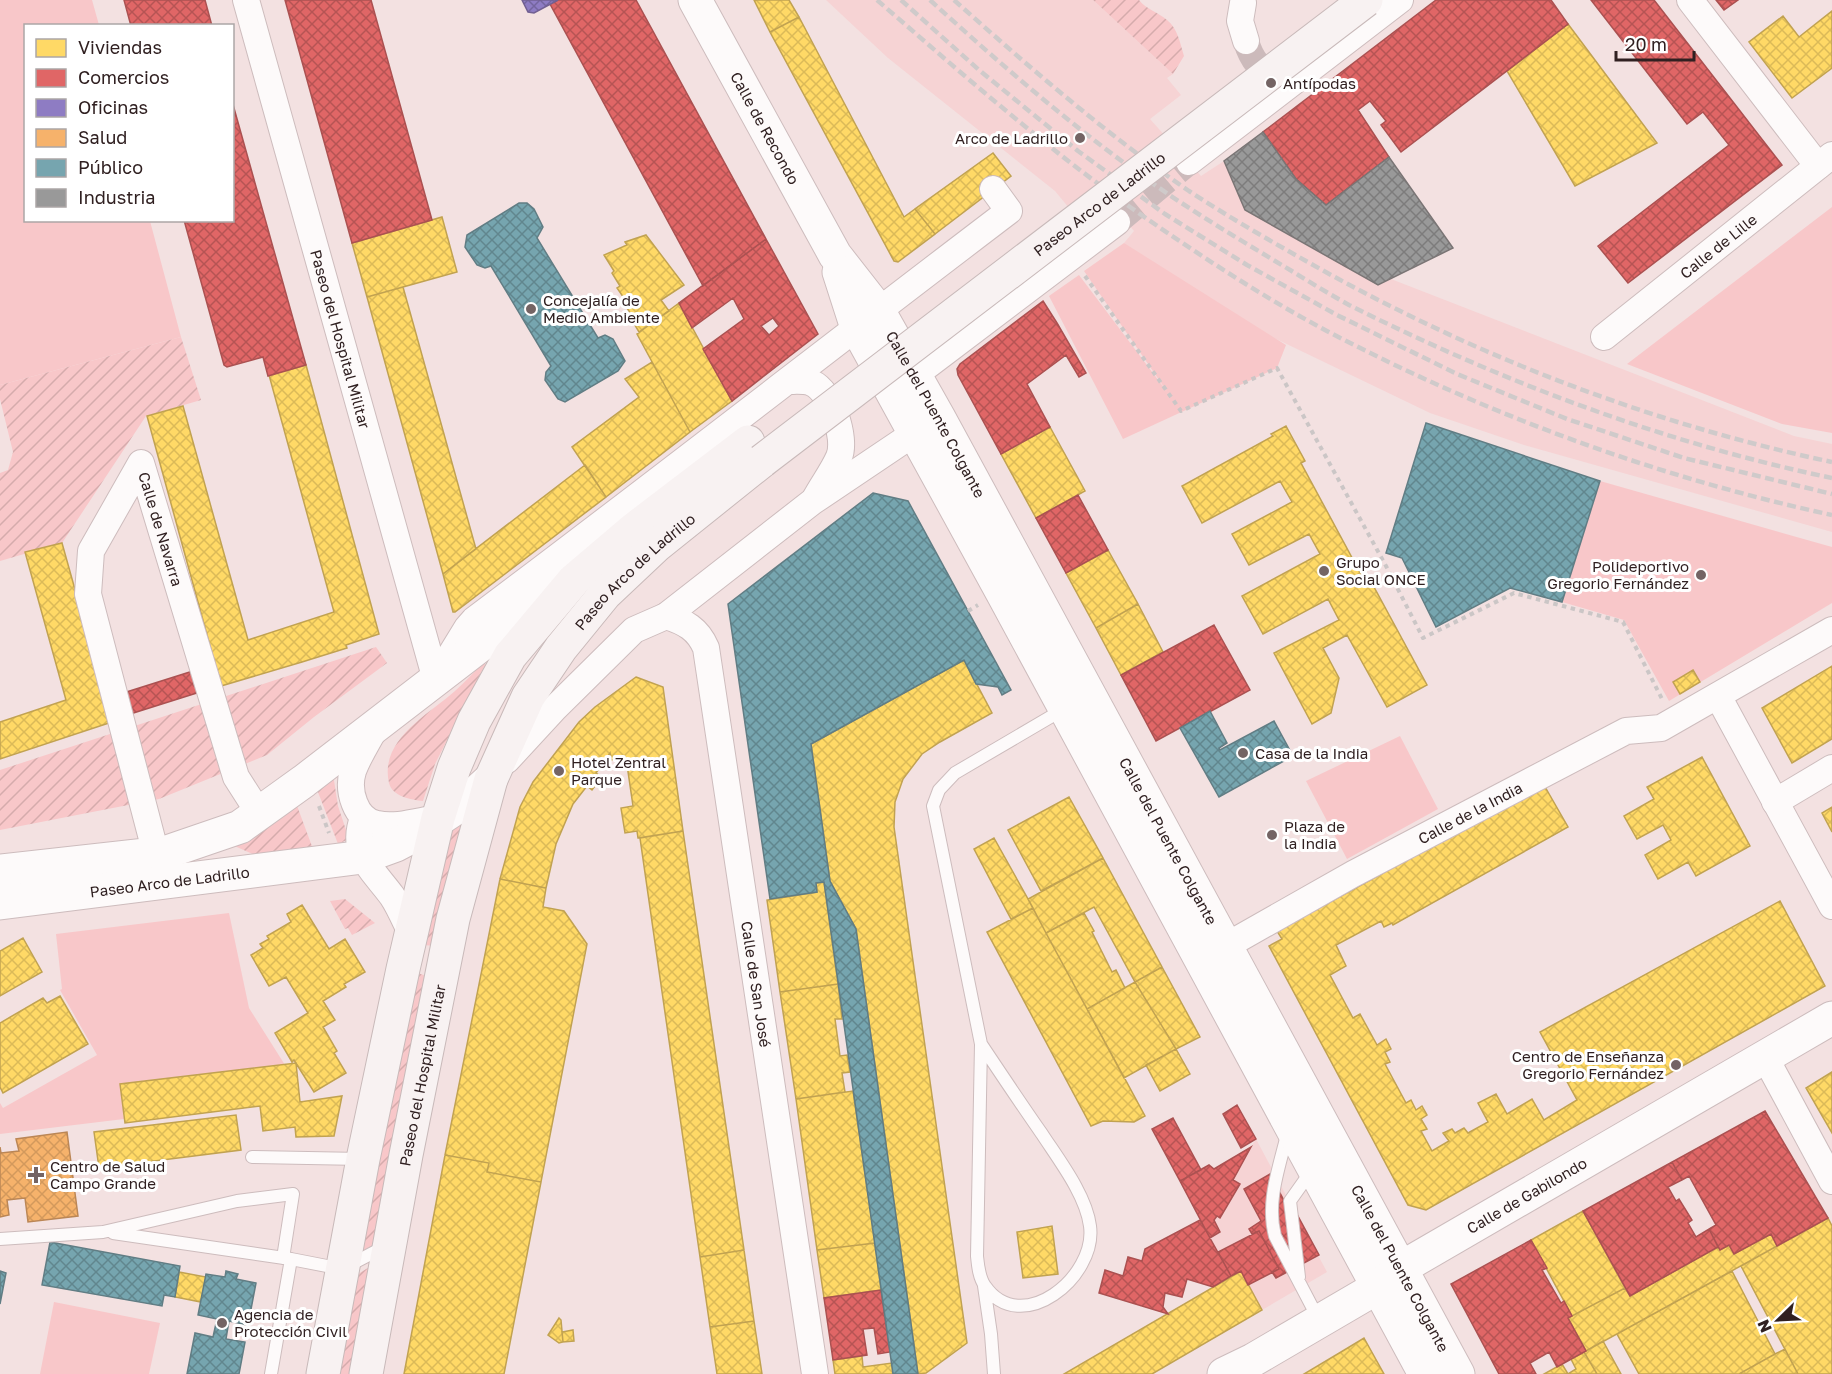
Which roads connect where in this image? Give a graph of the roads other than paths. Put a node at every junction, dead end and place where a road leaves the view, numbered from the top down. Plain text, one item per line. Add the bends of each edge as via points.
1 (246, 0) edge
2 (695, 0) edge
3 (1329, 0) edge
4 (1366, 0) edge
5 (1401, 0) edge
6 (1690, 0) edge
7 (1238, 1) edge
8 (1246, 41) tunnel mouth
9 (1825, 161) edge
10 (1189, 162) tunnel mouth
11 (993, 189) dead end
12 (1117, 222) tunnel mouth
13 (868, 319) junction
14 (1604, 337) dead end
15 (915, 375) junction
16 (789, 381) junction
17 (927, 425) junction
18 (755, 452) junction
19 (812, 502) junction
20 (574, 580) junction
21 (666, 616) junction
22 (1832, 630) edge
23 (436, 680) junction
24 (1718, 696) junction
25 (1065, 708) junction
26 (377, 724) junction
27 (1832, 768) edge
28 (491, 779) junction
29 (1775, 802) junction
30 (259, 813) junction
31 (363, 818) junction
32 (438, 818) junction
33 (156, 854) junction
34 (351, 858) junction
35 (0, 871) edge
36 (0, 903) edge
37 (1832, 906) edge
38 (411, 933) junction
39 (1226, 946) junction
40 (1832, 1017) edge
41 (981, 1044) junction
42 (1765, 1057) junction
43 (1290, 1125) junction
44 (252, 1157) dead end
45 (363, 1159) junction
46 (1314, 1168) junction
47 (1832, 1181) edge
48 (103, 1232) junction
49 (0, 1239) edge
50 (390, 1244) junction
51 (287, 1259) junction
52 (342, 1269) junction
53 (1389, 1278) junction
54 (984, 1285) junction
55 (1300, 1287) junction
56 (1319, 1321) junction
57 (1254, 1367) edge
58 (271, 1374) edge
59 (323, 1374) edge
60 (366, 1374) edge
61 (815, 1374) edge
62 (994, 1374) edge
63 (1224, 1374) edge
64 (1425, 1374) edge
65 (1458, 1374) edge

1 - 23 street, Paseo del Hospital Militar
2 - 13 street, Calle de Recondo
3 - 18 main road, Paseo Arco de Ladrillo
4 - 18 main road, Paseo Arco de Ladrillo, bridge
5 - 10 street, Paseo Arco de Ladrillo
6 - 9 street
7 - 8 street
9 - 14 street, Calle de Lille
11 - 13 street, Paseo Arco de Ladrillo via 1009,211
12 - 15 street, Paseo Arco de Ladrillo
13 - 15 street, Calle del Puente Colgante
13 - 16 street, Paseo Arco de Ladrillo
13 - 17 street, Calle del Puente Colgante
15 - 17 street, Calle del Puente Colgante
16 - 19 street, Paseo Arco de Ladrillo via 811,383 821,390 842,440 840,456
16 - 23 street, Paseo Arco de Ladrillo via 474,620
17 - 19 street, Paseo Arco de Ladrillo
17 - 25 street, Calle del Puente Colgante
17 - 39 street, Calle del Puente Colgante via 1072,666
18 - 20 main road, Paseo Arco de Ladrillo via 634,529
18 - 28 main road, Paseo Arco de Ladrillo via 605,594 561,648 528,697
19 - 21 street, Paseo Arco de Ladrillo
20 - 23 street, Paseo Arco de Ladrillo via 521,614
20 - 32 main road, Paseo Arco de Ladrillo via 510,656 474,721
21 - 28 street, Paseo Arco de Ladrillo via 634,630 540,723
21 - 61 street, Calle de San José via 692,627 706,648
22 - 24 street, Calle de la India
23 - 26 street, Paseo Arco de Ladrillo
24 - 29 street
24 - 39 street, Calle de la India via 1661,728 1626,731 1353,874
25 - 41 lane via 956,773 934,801
25 - 43 street, Calle del Puente Colgante
26 - 30 street, Paseo Arco de Ladrillo
26 - 31 street, Paseo Arco de Ladrillo via 352,773 353,798
27 - 29 street
28 - 32 street, Paseo Arco de Ladrillo via 468,800
28 - 50 main road, Paseo del Hospital Militar via 453,920
29 - 37 street
30 - 33 street, Paseo Arco de Ladrillo via 240,827
30 - 33 street, Calle de Navarra via 236,777 141,463 91,551 88,594
31 - 32 street, Paseo Arco de Ladrillo via 390,825
31 - 34 street via 360,846
32 - 34 street, Paseo Arco de Ladrillo via 396,845
32 - 38 main road
33 - 35 street, Paseo Arco de Ladrillo
34 - 36 street, Paseo Arco de Ladrillo
34 - 38 street via 369,868 396,903
38 - 45 main road
39 - 53 street, Calle del Puente Colgante
40 - 42 street, Calle de Gabilondo
41 - 54 lane via 977,1256
41 - 54 lane via 1070,1176 1086,1210 1091,1241 1076,1275 1044,1300 1012,1305 993,1296
42 - 47 street
42 - 53 street, Calle de Gabilondo
43 - 46 street, Calle del Puente Colgante
43 - 55 lane via 1271,1206 1272,1223
44 - 45 lane
45 - 52 main road
46 - 53 street, Calle del Puente Colgante
46 - 55 lane via 1290,1201
48 - 49 lane
48 - 51 lane
48 - 51 lane via 237,1202 293,1194
50 - 52 lane
50 - 60 main road, Paseo del Hospital Militar
51 - 52 lane
51 - 58 lane
52 - 59 main road
53 - 56 street, Calle de Gabilondo
53 - 64 street, Calle del Puente Colgante
53 - 65 street, Calle del Puente Colgante
54 - 62 lane
55 - 56 lane
56 - 57 street, Calle de Gabilondo
57 - 63 street, Calle de Gabilondo

